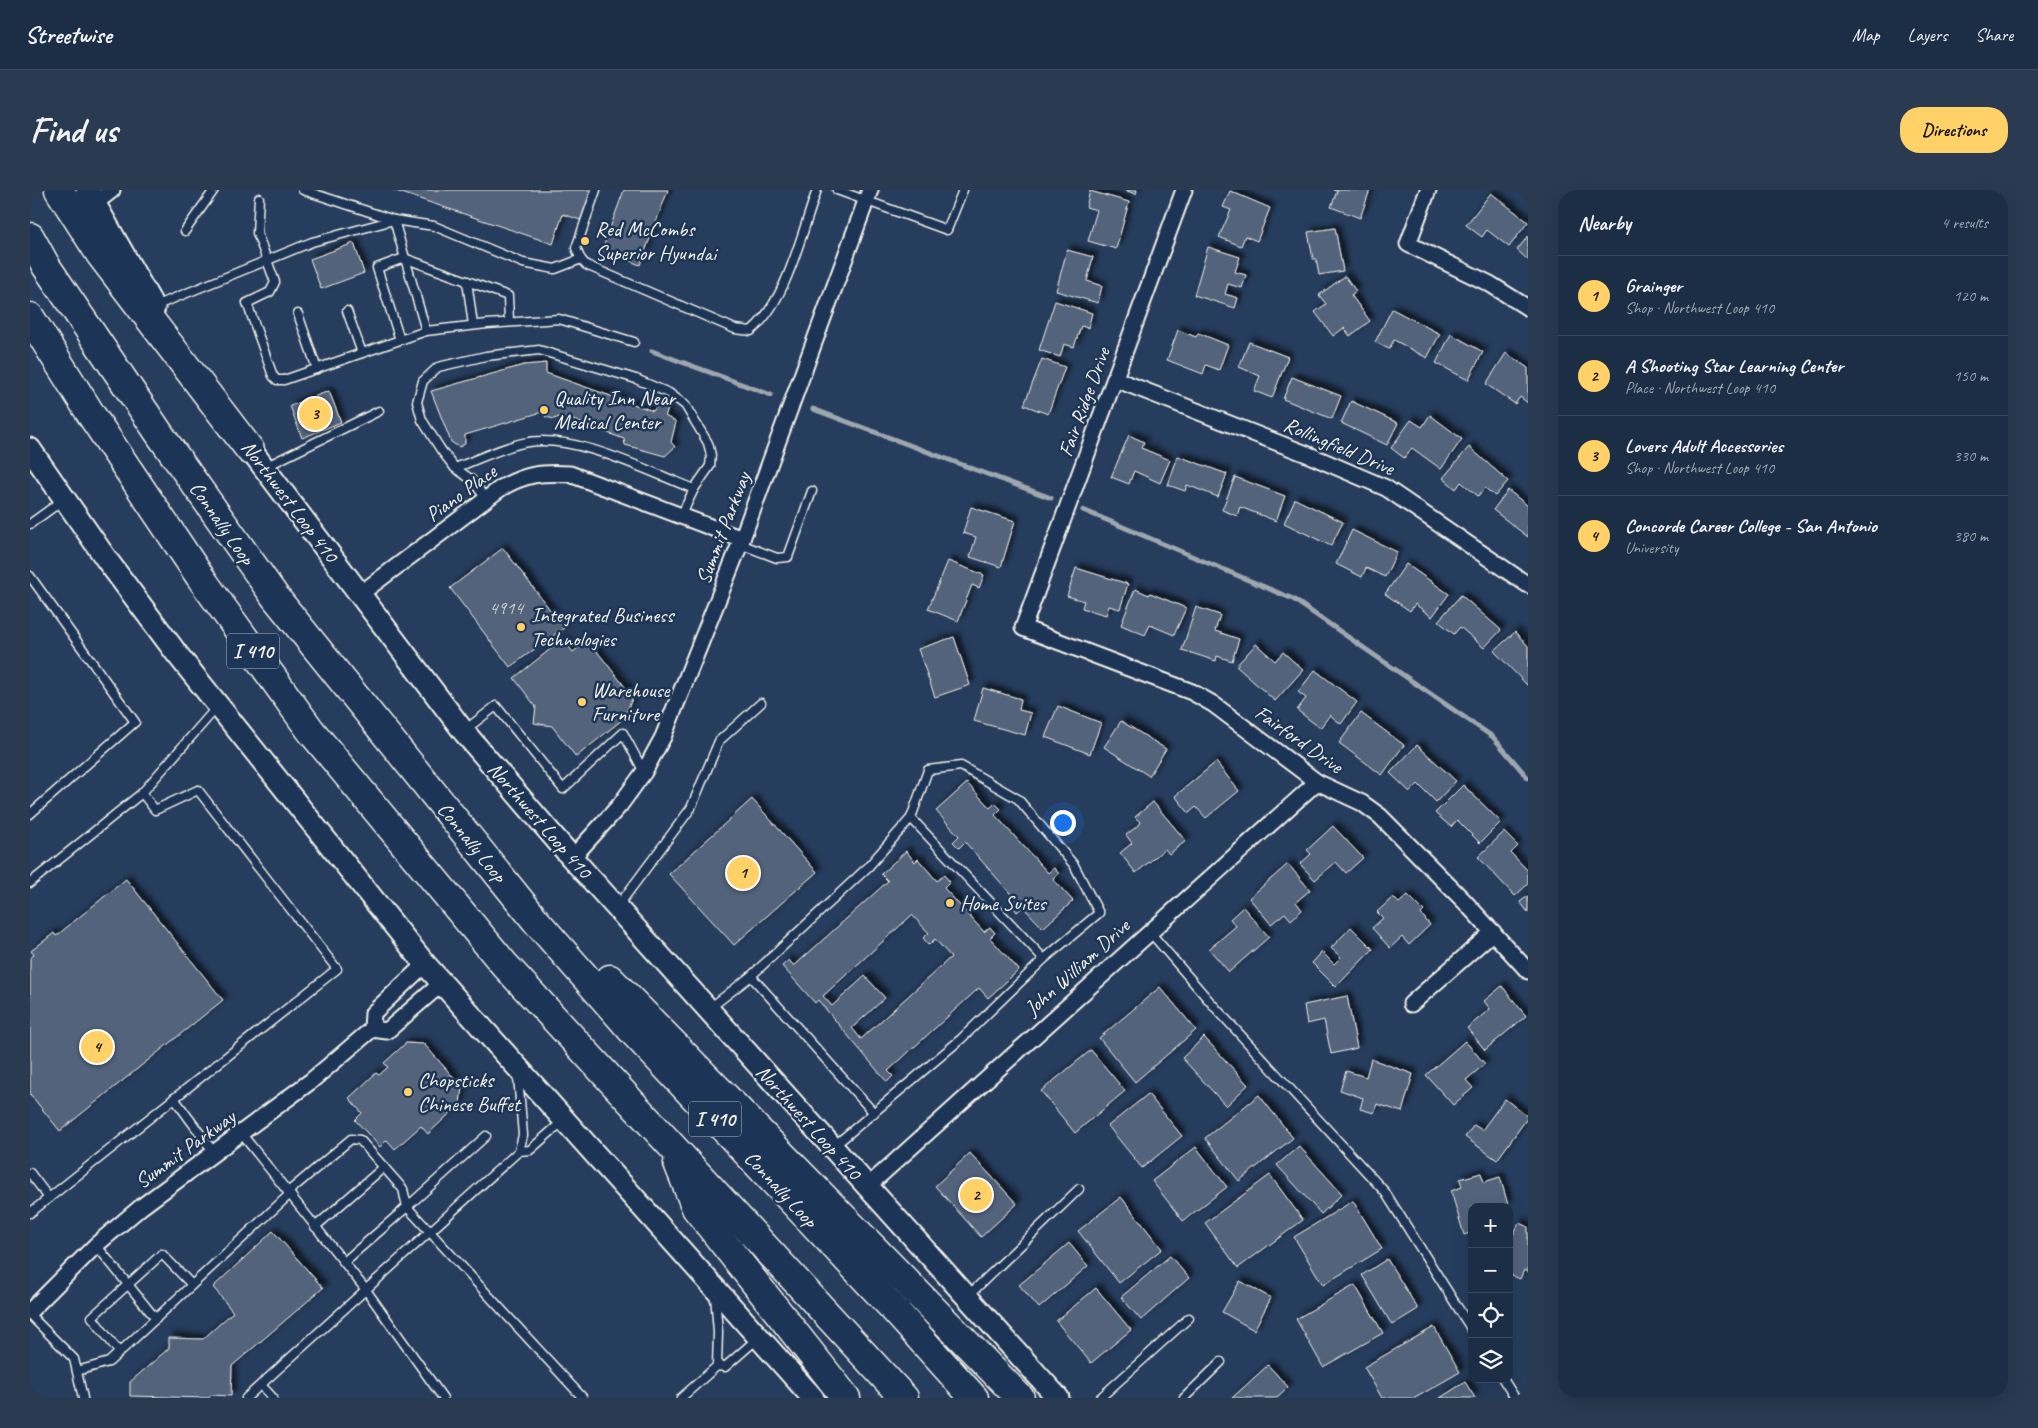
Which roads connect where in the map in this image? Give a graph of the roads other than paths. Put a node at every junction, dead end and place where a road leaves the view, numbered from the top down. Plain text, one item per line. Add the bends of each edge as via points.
1 (60, 190) edge
2 (112, 190) edge
3 (214, 190) edge
4 (303, 190) edge
5 (596, 190) edge
6 (817, 190) edge
7 (837, 190) edge
8 (963, 190) edge
9 (1184, 190) edge
10 (1428, 190) edge
11 (868, 195) edge
12 (91, 197) edge
13 (259, 198) dead end
14 (394, 220) junction
15 (185, 232) dead end
16 (30, 237) edge
17 (404, 258) junction
18 (268, 259) junction
19 (580, 259) junction
20 (467, 281) junction
21 (153, 306) junction
22 (1528, 308) edge
23 (347, 311) dead end
24 (298, 314) dead end
25 (30, 317) edge
26 (509, 322) junction
27 (473, 325) junction
28 (426, 331) junction
29 (400, 340) junction
30 (634, 342) dead end
31 (362, 353) junction
32 (317, 369) junction
33 (1115, 380) junction
34 (379, 411) dead end
35 (30, 449) edge
36 (257, 459) junction
37 (455, 468) junction
38 (694, 489) junction
39 (812, 491) dead end
40 (64, 498) junction
41 (486, 499) junction
42 (681, 516) junction
43 (30, 524) edge
44 (741, 541) junction
45 (30, 576) edge
46 (1528, 585) edge
47 (360, 594) junction
48 (1023, 628) joint
49 (761, 703) dead end
50 (218, 706) junction
51 (464, 732) junction
52 (644, 772) junction
53 (1317, 782) junction
54 (142, 793) junction
55 (30, 814) edge
56 (911, 818) junction
57 (465, 832) junction
58 (572, 858) junction
59 (30, 883) edge
60 (617, 907) junction
61 (1149, 931) junction
62 (1493, 932) junction
63 (1044, 959) junction
64 (425, 964) junction
65 (1528, 971) edge
66 (751, 976) junction
67 (442, 982) junction
68 (1411, 1004) dead end
69 (709, 1009) junction
70 (372, 1029) junction
71 (517, 1068) junction
72 (174, 1098) junction
73 (874, 1113) junction
74 (564, 1120) junction
75 (242, 1133) junction
76 (486, 1136) dead end
77 (671, 1146) junction
78 (833, 1148) junction
79 (519, 1151) junction
80 (215, 1154) junction
81 (384, 1167) junction
82 (30, 1173) edge
83 (868, 1186) junction
84 (1079, 1189) dead end
85 (289, 1193) junction
86 (49, 1198) junction
87 (407, 1207) junction
88 (30, 1213) edge
89 (315, 1227) junction
90 (430, 1232) junction
91 (96, 1244) junction
92 (344, 1262) junction
93 (128, 1284) junction
94 (192, 1285) junction
95 (715, 1289) junction
96 (366, 1290) junction
97 (967, 1297) junction
98 (30, 1311) edge
99 (30, 1315) edge
100 (1189, 1318) dead end
101 (156, 1319) junction
102 (1468, 1324) edge
103 (759, 1338) junction
104 (120, 1352) junction
105 (1221, 1362) dead end
106 (717, 1366) junction
107 (77, 1371) junction
108 (1506, 1383) edge
109 (261, 1385) junction
110 (83, 1398) edge
111 (246, 1398) edge
112 (272, 1398) edge
113 (442, 1398) edge
114 (583, 1398) edge
115 (681, 1398) edge
116 (813, 1398) edge
117 (846, 1398) edge
118 (904, 1398) edge
119 (974, 1398) edge
120 (1020, 1398) edge
121 (1058, 1398) edge
122 (1100, 1398) edge
123 (1184, 1398) edge
124 (1515, 1398) edge

1 - 36 highway via 100,254
2 - 12 street
3 - 15 lane
4 - 14 lane
5 - 19 lane via 576,248
6 - 19 lane via 780,294 764,320 751,331 735,329 586,265
7 - 11 lane
8 - 11 lane via 947,230 886,209
9 - 33 street, Fair Ridge Drive
10 - 22 street via 1408,244 1490,284
11 - 44 street, Summit Parkway
12 - 21 main road, Northwest Loop 410
13 - 18 lane via 257,233
14 - 17 lane
14 - 18 lane via 312,242
14 - 19 lane via 434,226 523,263 554,269
16 - 57 highway, Connally Loop / I 410 via 46,266 161,436 276,598
17 - 20 lane
17 - 28 lane
17 - 29 lane via 377,268
18 - 21 lane
18 - 32 lane via 274,288 247,303 273,376 284,380
20 - 26 lane via 508,296
20 - 27 lane
21 - 36 main road, Northwest Loop 410
23 - 31 lane
24 - 32 lane
25 - 77 highway, I 410 via 201,578 311,732 504,964
26 - 27 lane
26 - 30 lane via 559,319
27 - 28 lane
28 - 29 lane
29 - 31 lane
31 - 32 lane
33 - 46 street, Rollingfield Drive via 1386,488
33 - 48 street, Fair Ridge Drive
34 - 36 lane
35 - 40 main road
36 - 47 main road, Northwest Loop 410
37 - 38 lane via 524,442 560,441 587,447
37 - 38 lane via 422,420 417,402 422,381 438,368 486,356 539,350 636,379 669,393 685,405 708,442 712,455 710,466
37 - 41 lane via 472,480
38 - 42 lane
39 - 44 lane via 788,557 777,558
40 - 43 lane
40 - 50 main road via 112,568
41 - 42 street, Piano Place via 519,478 544,472 570,474
41 - 47 street, Piano Place
42 - 44 street, Piano Place
44 - 52 street, Summit Parkway via 676,707
45 - 55 lane via 135,722
47 - 51 main road, Northwest Loop 410
48 - 53 street, Fairford Drive via 1192,692 1213,704
49 - 60 lane via 719,740 691,808
50 - 54 lane
50 - 64 main road
51 - 52 lane via 496,706 563,789 623,734
51 - 58 main road, Northwest Loop 410
52 - 58 street, Summit Parkway via 620,805
53 - 61 street, John William Drive
53 - 62 street, Fairford Drive via 1362,803 1380,816
54 - 59 lane
54 - 72 lane via 155,810 198,790 337,968
56 - 63 lane
56 - 63 lane via 928,770 961,766 1018,799 1074,865 1099,913
56 - 66 lane via 868,867
57 - 119 highway, Connally Loop / I 410 via 537,922 636,1036
57 - 120 highway
58 - 60 main road, Northwest Loop 410
60 - 69 main road, Northwest Loop 410
61 - 83 street, John William Drive
61 - 102 lane via 1385,1192
62 - 65 street, Fairford Drive
62 - 68 street
63 - 73 lane via 961,1039
64 - 67 main road
64 - 70 street via 373,1013
66 - 69 lane
66 - 73 lane
67 - 70 street, Summit Parkway via 387,1031
67 - 71 main road
69 - 78 main road, Northwest Loop 410
70 - 75 street, Summit Parkway
71 - 74 main road
71 - 79 lane via 523,1135
72 - 80 lane
72 - 86 lane
73 - 78 lane
74 - 79 lane via 530,1150
74 - 95 main road
75 - 80 street, Summit Parkway
75 - 85 lane
76 - 87 lane
77 - 117 highway via 696,1208
77 - 118 highway, I 410
78 - 83 main road, Northwest Loop 410
79 - 90 lane
80 - 91 street, Summit Parkway
81 - 85 lane via 360,1140 351,1139
81 - 87 lane via 403,1189
81 - 89 lane
82 - 86 lane
83 - 97 main road, Northwest Loop 410
84 - 97 lane
85 - 89 lane
85 - 94 lane
86 - 88 lane
87 - 90 lane
87 - 92 lane
89 - 92 lane
90 - 96 lane
90 - 114 lane
91 - 93 lane
91 - 98 street, Summit Parkway
92 - 96 lane
93 - 94 lane via 162,1254
93 - 101 lane
93 - 104 lane via 92,1317
94 - 101 lane
95 - 103 main road
95 - 106 lane
96 - 109 lane
96 - 113 lane
97 - 121 main road, Northwest Loop 410
99 - 107 lane via 74,1359
100 - 122 lane
101 - 104 lane
103 - 106 lane via 725,1367
103 - 116 main road
104 - 107 lane via 109,1362
105 - 123 lane
106 - 115 lane
107 - 110 lane
108 - 124 lane
109 - 111 lane
109 - 112 lane

